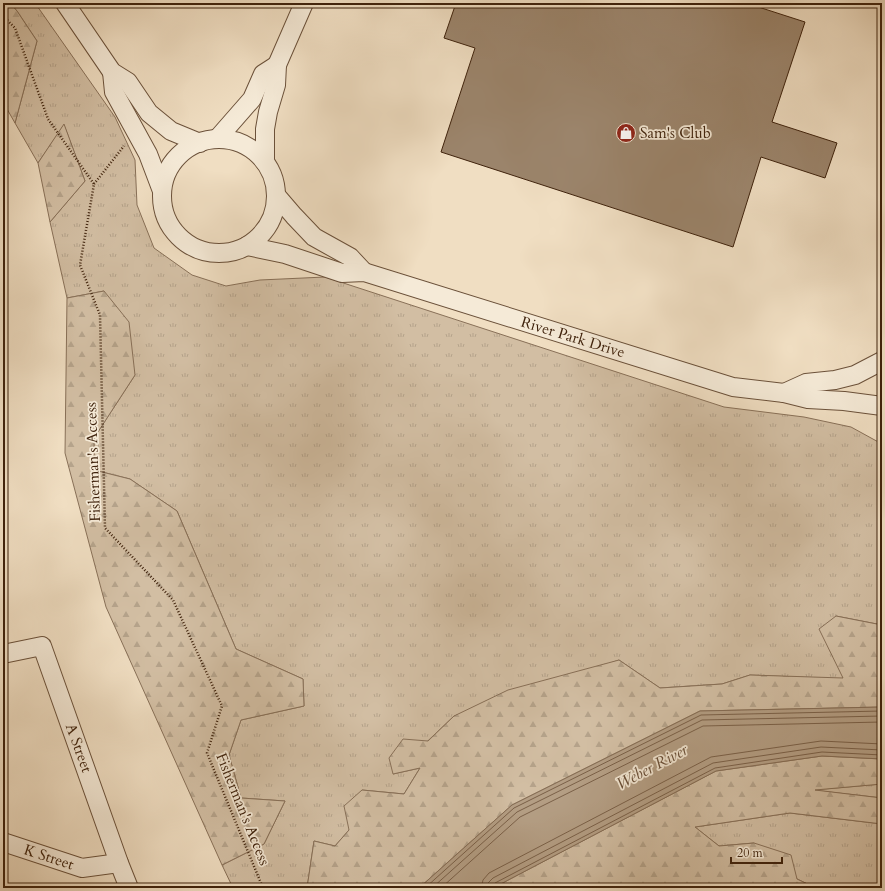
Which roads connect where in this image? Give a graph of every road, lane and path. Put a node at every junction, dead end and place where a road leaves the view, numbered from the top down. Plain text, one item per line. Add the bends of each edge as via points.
1 (66, 3) edge
2 (304, 3) edge
3 (3, 16) edge
4 (276, 66) junction
5 (112, 72) junction
6 (217, 139) junction
7 (200, 143) junction
8 (125, 144) dead end
9 (265, 162) junction
10 (94, 184) junction
11 (162, 192) junction
12 (276, 195) junction
13 (247, 246) junction
14 (364, 272) junction
15 (882, 361) edge
16 (784, 393) junction
17 (882, 406) edge
18 (3, 654) edge
19 (3, 842) edge
20 (119, 864) junction
21 (129, 888) edge
22 (263, 888) edge

1 - 5 street
2 - 4 street
3 - 10 path via 15,28 48,119
4 - 6 street via 263,74 252,99
4 - 9 street via 276,85 265,129
5 - 7 street via 128,82 150,113 171,131
5 - 11 street via 114,92 148,154
6 - 7 street
6 - 9 street via 231,140 244,145 256,152
7 - 11 street via 185,150 174,162 166,176
8 - 10 path
9 - 12 street via 273,178
10 - 22 path, Fisherman's Access via 80,265 100,315 105,528 173,600 222,706 207,753
11 - 13 street via 164,209 170,225 196,248 213,253 230,252
12 - 13 street via 275,210 269,225
12 - 14 street, River Park Drive via 314,237 350,258
13 - 14 street, River Park Drive via 285,254 342,273
14 - 16 street, River Park Drive via 733,387
15 - 16 street via 855,376 806,383
16 - 17 street, River Park Drive via 808,399
18 - 20 street, A Street via 42,646
19 - 20 street, K Street via 82,868
20 - 21 street, A Street

